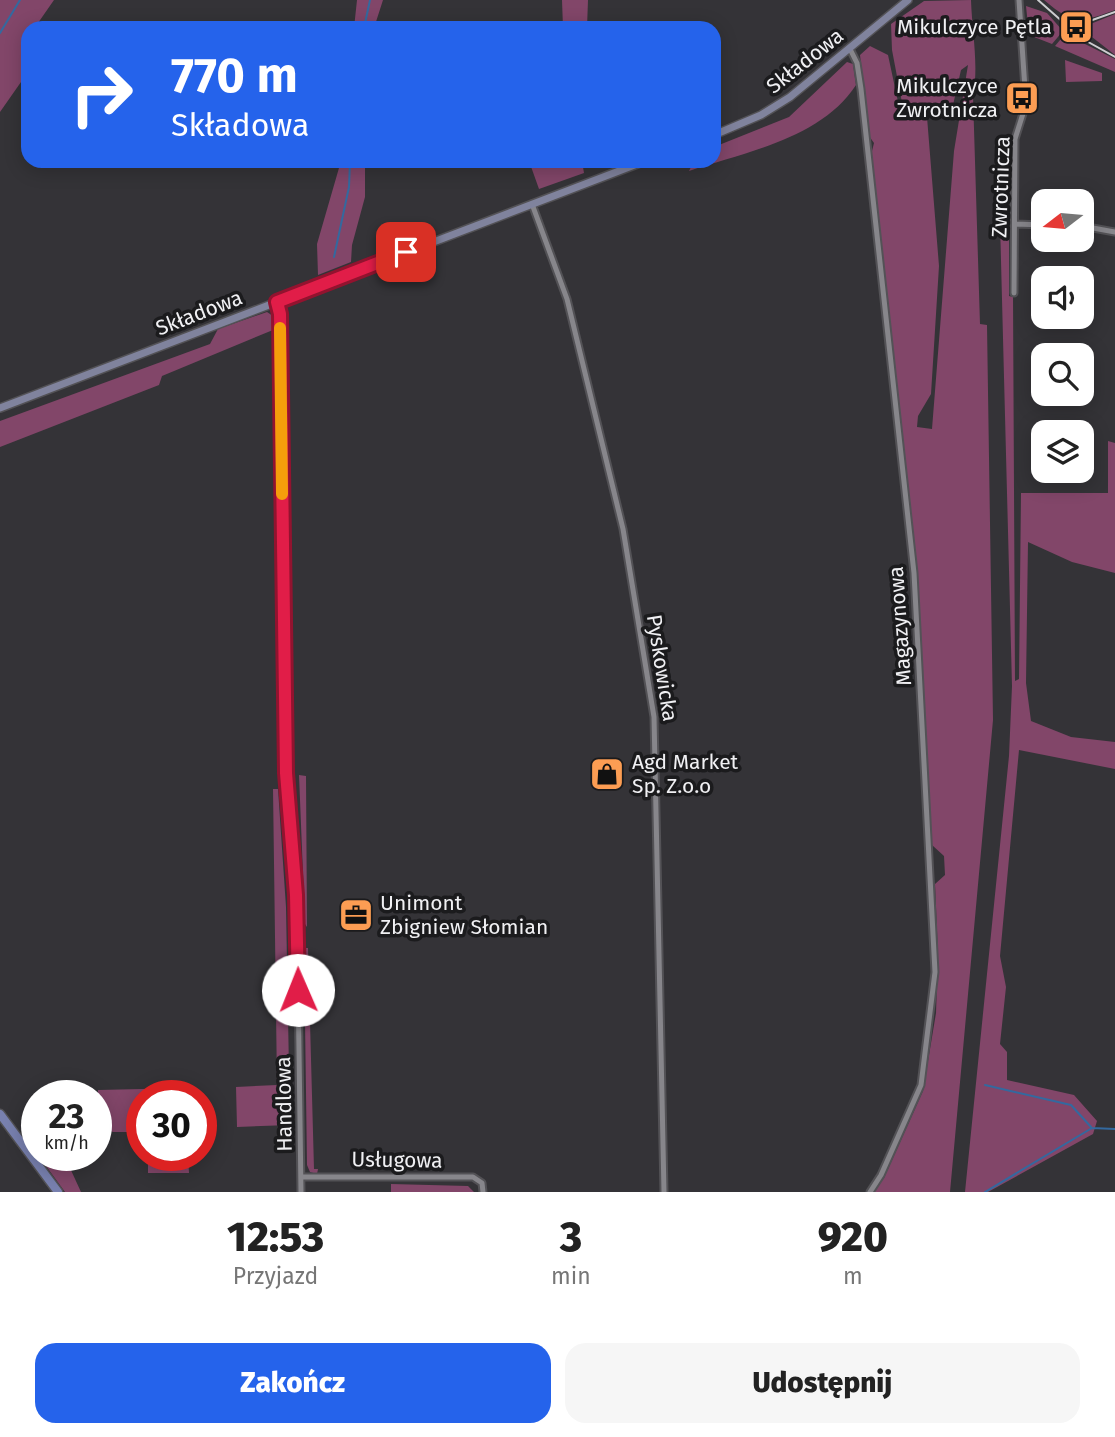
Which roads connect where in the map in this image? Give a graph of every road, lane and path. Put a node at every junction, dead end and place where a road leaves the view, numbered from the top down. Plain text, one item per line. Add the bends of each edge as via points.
1 (908, 0) edge
2 (1019, 0) edge
3 (849, 49) junction
4 (721, 132) edge
5 (627, 168) edge
6 (532, 204) junction
7 (1015, 225) junction
8 (1031, 225) edge
9 (1094, 228) edge
10 (1115, 232) edge
11 (1014, 293) dead end
12 (277, 302) junction
13 (0, 408) edge
14 (0, 1114) edge
15 (301, 1177) junction
16 (58, 1192) edge
17 (301, 1192) edge
18 (483, 1192) edge
19 (664, 1192) edge
20 (870, 1192) edge

1 - 3 main road, Składowa
2 - 7 street, Zwrotnicza via 1026,104 1014,139
3 - 4 main road, Składowa via 783,103
3 - 20 street, Magazynowa via 857,63 861,89 914,573 934,972 921,1085
5 - 6 main road, Składowa
6 - 12 main road, Składowa
6 - 19 street, Pyskowicka via 567,299 621,518 654,717
7 - 8 street
7 - 11 street, Zwrotnicza
9 - 10 street
12 - 13 main road, Składowa
12 - 15 street, Handlowa via 286,781 296,909
14 - 16 main road
15 - 17 street, Handlowa
15 - 18 street, Usługowa via 473,1177 482,1183

